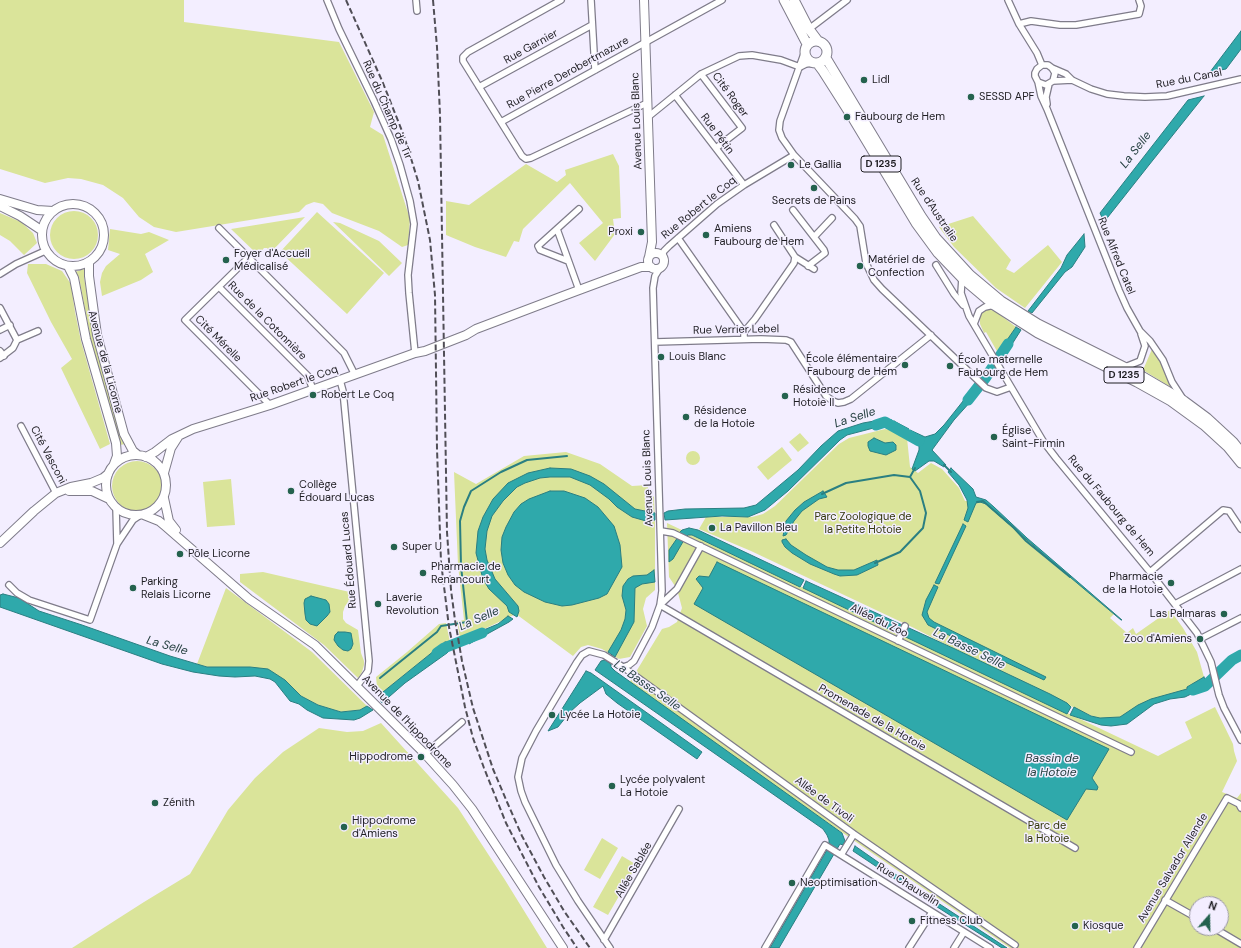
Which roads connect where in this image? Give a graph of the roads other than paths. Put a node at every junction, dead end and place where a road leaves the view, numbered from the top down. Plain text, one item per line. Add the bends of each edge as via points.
1 (327, 0) edge
2 (416, 0) edge
3 (561, 0) edge
4 (591, 0) edge
5 (644, 0) edge
6 (722, 0) edge
7 (784, 0) edge
8 (794, 0) edge
9 (847, 0) edge
10 (1008, 0) edge
11 (1139, 0) edge
12 (417, 10) dead end
13 (1019, 24) junction
14 (592, 25) junction
15 (810, 29) junction
16 (818, 41) junction
17 (646, 42) junction
18 (806, 48) junction
19 (826, 58) junction
20 (815, 63) junction
21 (1042, 65) junction
22 (800, 67) junction
23 (1052, 68) junction
24 (595, 70) junction
25 (701, 74) junction
26 (1241, 79) edge
27 (1072, 80) junction
28 (1038, 82) junction
29 (1051, 83) junction
30 (479, 87) junction
31 (675, 95) junction
32 (647, 103) junction
33 (1047, 109) junction
34 (648, 117) junction
35 (501, 122) junction
36 (716, 148) junction
37 (794, 155) junction
38 (744, 185) junction
39 (0, 199) edge
40 (0, 206) edge
41 (579, 209) dead end
42 (793, 210) dead end
43 (53, 211) junction
44 (832, 218) dead end
45 (774, 225) dead end
46 (219, 228) dead end
47 (557, 229) junction
48 (41, 230) junction
49 (815, 236) junction
50 (678, 238) junction
51 (652, 242) junction
52 (45, 251) junction
53 (660, 255) junction
54 (249, 257) junction
55 (795, 257) junction
56 (568, 261) junction
57 (89, 262) junction
58 (936, 265) dead end
59 (68, 266) junction
60 (653, 266) junction
61 (808, 266) junction
62 (814, 269) dead end
63 (0, 274) edge
64 (962, 278) junction
65 (219, 287) junction
66 (579, 290) junction
67 (981, 290) junction
68 (994, 305) junction
69 (0, 308) edge
70 (966, 309) junction
71 (974, 324) junction
72 (10, 325) junction
73 (0, 330) edge
74 (38, 331) dead end
75 (1140, 331) junction
76 (744, 332) junction
77 (931, 335) junction
78 (744, 339) junction
79 (17, 340) junction
80 (655, 342) junction
81 (415, 353) junction
82 (1, 355) edge
83 (1140, 361) junction
84 (1124, 367) junction
85 (355, 375) junction
86 (1138, 378) junction
87 (340, 380) junction
88 (1010, 386) junction
89 (313, 390) junction
90 (1184, 401) junction
91 (270, 405) junction
92 (21, 426) dead end
93 (180, 436) junction
94 (1241, 452) edge
95 (142, 456) junction
96 (1241, 462) edge
97 (114, 464) junction
98 (164, 473) junction
99 (108, 474) junction
100 (59, 492) junction
101 (109, 498) junction
102 (164, 498) junction
103 (116, 508) junction
104 (141, 515) junction
105 (1241, 529) edge
106 (661, 531) junction
107 (0, 543) edge
108 (117, 544) junction
109 (701, 546) junction
110 (194, 550) junction
111 (1241, 569) edge
112 (1150, 572) junction
113 (9, 585) dead end
114 (1175, 604) junction
115 (660, 605) junction
116 (1241, 618) edge
117 (905, 626) dead end
118 (1200, 639) junction
119 (898, 641) junction
120 (623, 667) junction
121 (357, 686) junction
122 (462, 722) dead end
123 (1241, 740) edge
124 (1131, 752) dead end
125 (425, 754) junction
126 (1241, 808) edge
127 (679, 809) dead end
128 (854, 834) junction
129 (1075, 848) dead end
130 (839, 854) junction
131 (1165, 900) junction
132 (932, 912) junction
133 (1189, 914) edge
134 (964, 932) junction
135 (1228, 936) edge
136 (604, 940) junction
137 (1241, 944) edge
138 (1015, 945) dead end
139 (563, 948) edge
140 (610, 948) edge
141 (765, 948) edge
142 (910, 948) edge
143 (954, 948) edge
144 (990, 948) edge
145 (1137, 948) edge

1 - 81 street, Rue du Champ de Tir via 388,132 410,201 414,224 408,283
2 - 12 street
3 - 30 street via 463,57
4 - 14 street
5 - 17 main road, Avenue Louis Blanc
6 - 17 street, Rue Pierre Derobertmazure
7 - 18 main road
8 - 15 main road
9 - 15 street
10 - 13 street
11 - 13 street via 1141,6 1138,14 1076,25 1031,21
13 - 21 street
14 - 24 street
14 - 30 street, Rue Garnier
15 - 16 main road
16 - 18 main road via 810,42
16 - 19 main road via 826,46
17 - 24 street, Rue Pierre Derobertmazure
17 - 32 main road, Avenue Louis Blanc
18 - 20 main road via 807,58
18 - 22 street
19 - 20 main road
19 - 67 main road, Rue d'Australie / D 1235 via 921,216 936,238
20 - 22 street
20 - 64 main road, Rue d'Australie / D 1235 via 823,71 851,115 916,223 938,253
21 - 23 street
21 - 28 street via 1035,73
22 - 25 street via 781,60 745,55
22 - 37 street via 779,126 782,138
23 - 27 street, Rue du Canal via 1066,74
23 - 29 street via 1055,73
24 - 35 street, Rue Pierre Derobertmazure
25 - 31 street
25 - 36 street, Cité Roger via 742,128
26 - 27 street, Rue du Canal via 1167,96 1145,97 1107,94
27 - 29 street, Rue du Canal
28 - 29 street via 1043,85
28 - 33 street, Rue Alfred Catel
29 - 33 street, Rue Alfred Catel via 1046,97
30 - 35 street
31 - 34 street
31 - 36 street, Rue Pétin
32 - 34 main road, Avenue Louis Blanc
32 - 35 street via 526,159
33 - 75 street, Rue Alfred Catel via 1119,290
34 - 51 main road, Avenue Louis Blanc
36 - 38 street, Rue Pétin
37 - 38 street, Rue Robert le Coq
37 - 77 street via 856,219 860,226 866,264 874,280
38 - 50 street, Rue Robert le Coq via 717,204
39 - 43 main road via 37,210
40 - 48 main road
41 - 47 street
42 - 49 street
43 - 48 main road via 47,216
43 - 57 main road via 62,206 77,204 91,210 98,217 103,226 102,246
44 - 49 street
45 - 55 street
46 - 54 street
47 - 56 street
47 - 56 street via 538,246 540,250
48 - 52 main road
49 - 61 street via 825,253
50 - 53 street, Rue Robert le Coq
50 - 76 street
51 - 53 main road, Avenue Louis Blanc
51 - 60 main road, Avenue Louis Blanc
52 - 59 main road via 59,264
52 - 63 street
53 - 60 main road via 663,263
53 - 60 main road via 653,254
54 - 65 street
54 - 85 street via 344,353
55 - 61 street
55 - 76 street via 792,268
56 - 66 street
57 - 59 main road
57 - 95 main road, Avenue de la Licorne via 97,335 124,434 134,451
58 - 70 street
59 - 97 main road, Avenue de la Licorne via 74,278 86,339 116,443 117,456
60 - 66 main road via 641,267
60 - 80 street, Avenue Louis Blanc
61 - 62 street
64 - 67 main road, Rue d'Australie / D 1235
64 - 70 street via 961,293
65 - 89 street, Rue de la Cotonnière via 308,376
65 - 91 street, Cité Mérelle via 185,320
66 - 81 main road, Rue Robert le Coq via 436,342
67 - 68 main road, D 1235
67 - 84 main road, D 1235 via 1038,324
68 - 71 street via 979,311
68 - 86 main road, D 1235 via 1038,333
69 - 72 street
70 - 71 street
71 - 88 street
72 - 73 street
72 - 79 street
74 - 79 street
75 - 83 street via 1145,346
75 - 90 street, Rue Alfred Catel via 1163,360 1172,382
76 - 78 street
77 - 78 street, Rue Verrier Lebel via 844,402 833,401 826,396 791,342 779,338
77 - 88 street via 986,388 997,392
78 - 80 street, Rue Verrier Lebel
79 - 82 street via 13,348
80 - 106 street, Avenue Louis Blanc
81 - 85 main road, Rue Robert le Coq
83 - 84 street
83 - 86 street
84 - 86 main road, D 1235
85 - 87 main road, Rue Robert le Coq
86 - 90 main road, D 1235
86 - 96 main road, D 1235 via 1204,425
87 - 89 main road, Rue Robert le Coq
87 - 121 street, Rue Édouard Lucas via 369,661 368,672
88 - 112 street, Rue du Faubourg de Hem via 1048,448
89 - 91 main road, Rue Robert le Coq
90 - 94 main road, D 1235 via 1207,418
91 - 93 main road, Rue Robert le Coq via 214,422
92 - 100 street, Cité Vasconi
93 - 95 main road, Rue Robert le Coq via 155,452
93 - 98 main road via 171,448
95 - 97 main road via 126,457
95 - 98 main road via 153,460
97 - 99 main road
98 - 102 main road
99 - 100 main road via 91,483 71,486
99 - 101 main road via 106,486
100 - 101 main road via 92,491
100 - 107 main road
101 - 103 main road
102 - 104 main road via 156,508
102 - 110 main road, Avenue de l'Hippodrome via 169,521
103 - 104 main road via 127,514
103 - 108 street
104 - 108 street via 134,520
104 - 110 main road, Avenue de l'Hippodrome via 159,521
105 - 112 street via 1228,511 1223,510
106 - 109 street, Allée du Zoo via 673,532
106 - 115 street, Avenue Louis Blanc
108 - 113 street via 90,620 29,600
109 - 115 street via 677,589
109 - 119 street, Allée du Zoo
110 - 121 main road, Avenue de l'Hippodrome via 249,599 315,645
111 - 114 street
112 - 114 street, Rue du Faubourg de Hem
114 - 118 street, Rue du Faubourg de Hem
115 - 120 street, Avenue Louis Blanc via 652,627 634,661
115 - 129 street, Promenade de la Hotoie
116 - 118 street
117 - 119 street
118 - 123 street, Rue du Faubourg de Hem via 1213,670 1224,708
119 - 124 street, Allée du Zoo
120 - 128 street, Allée de Tivoli
120 - 136 street, Allée de Tivoli via 604,655 589,651 582,655 536,731 522,758 518,777 525,802 556,865
121 - 125 main road, Avenue de l'Hippodrome
122 - 125 street
125 - 139 main road, Avenue de l'Hippodrome via 472,809
126 - 131 street, Avenue Salvador Allende via 1239,804 1227,798
127 - 136 street, Allée Sablée
128 - 130 street
128 - 138 street, Allée de Tivoli
130 - 132 street, Rue Chauvelin
130 - 141 street, Rue Chauvelin via 825,846
131 - 133 street
131 - 145 street, Avenue Salvador Allende
132 - 134 street, Rue Chauvelin
132 - 142 street
134 - 143 street
134 - 144 street, Rue Chauvelin
135 - 137 street
136 - 140 street

